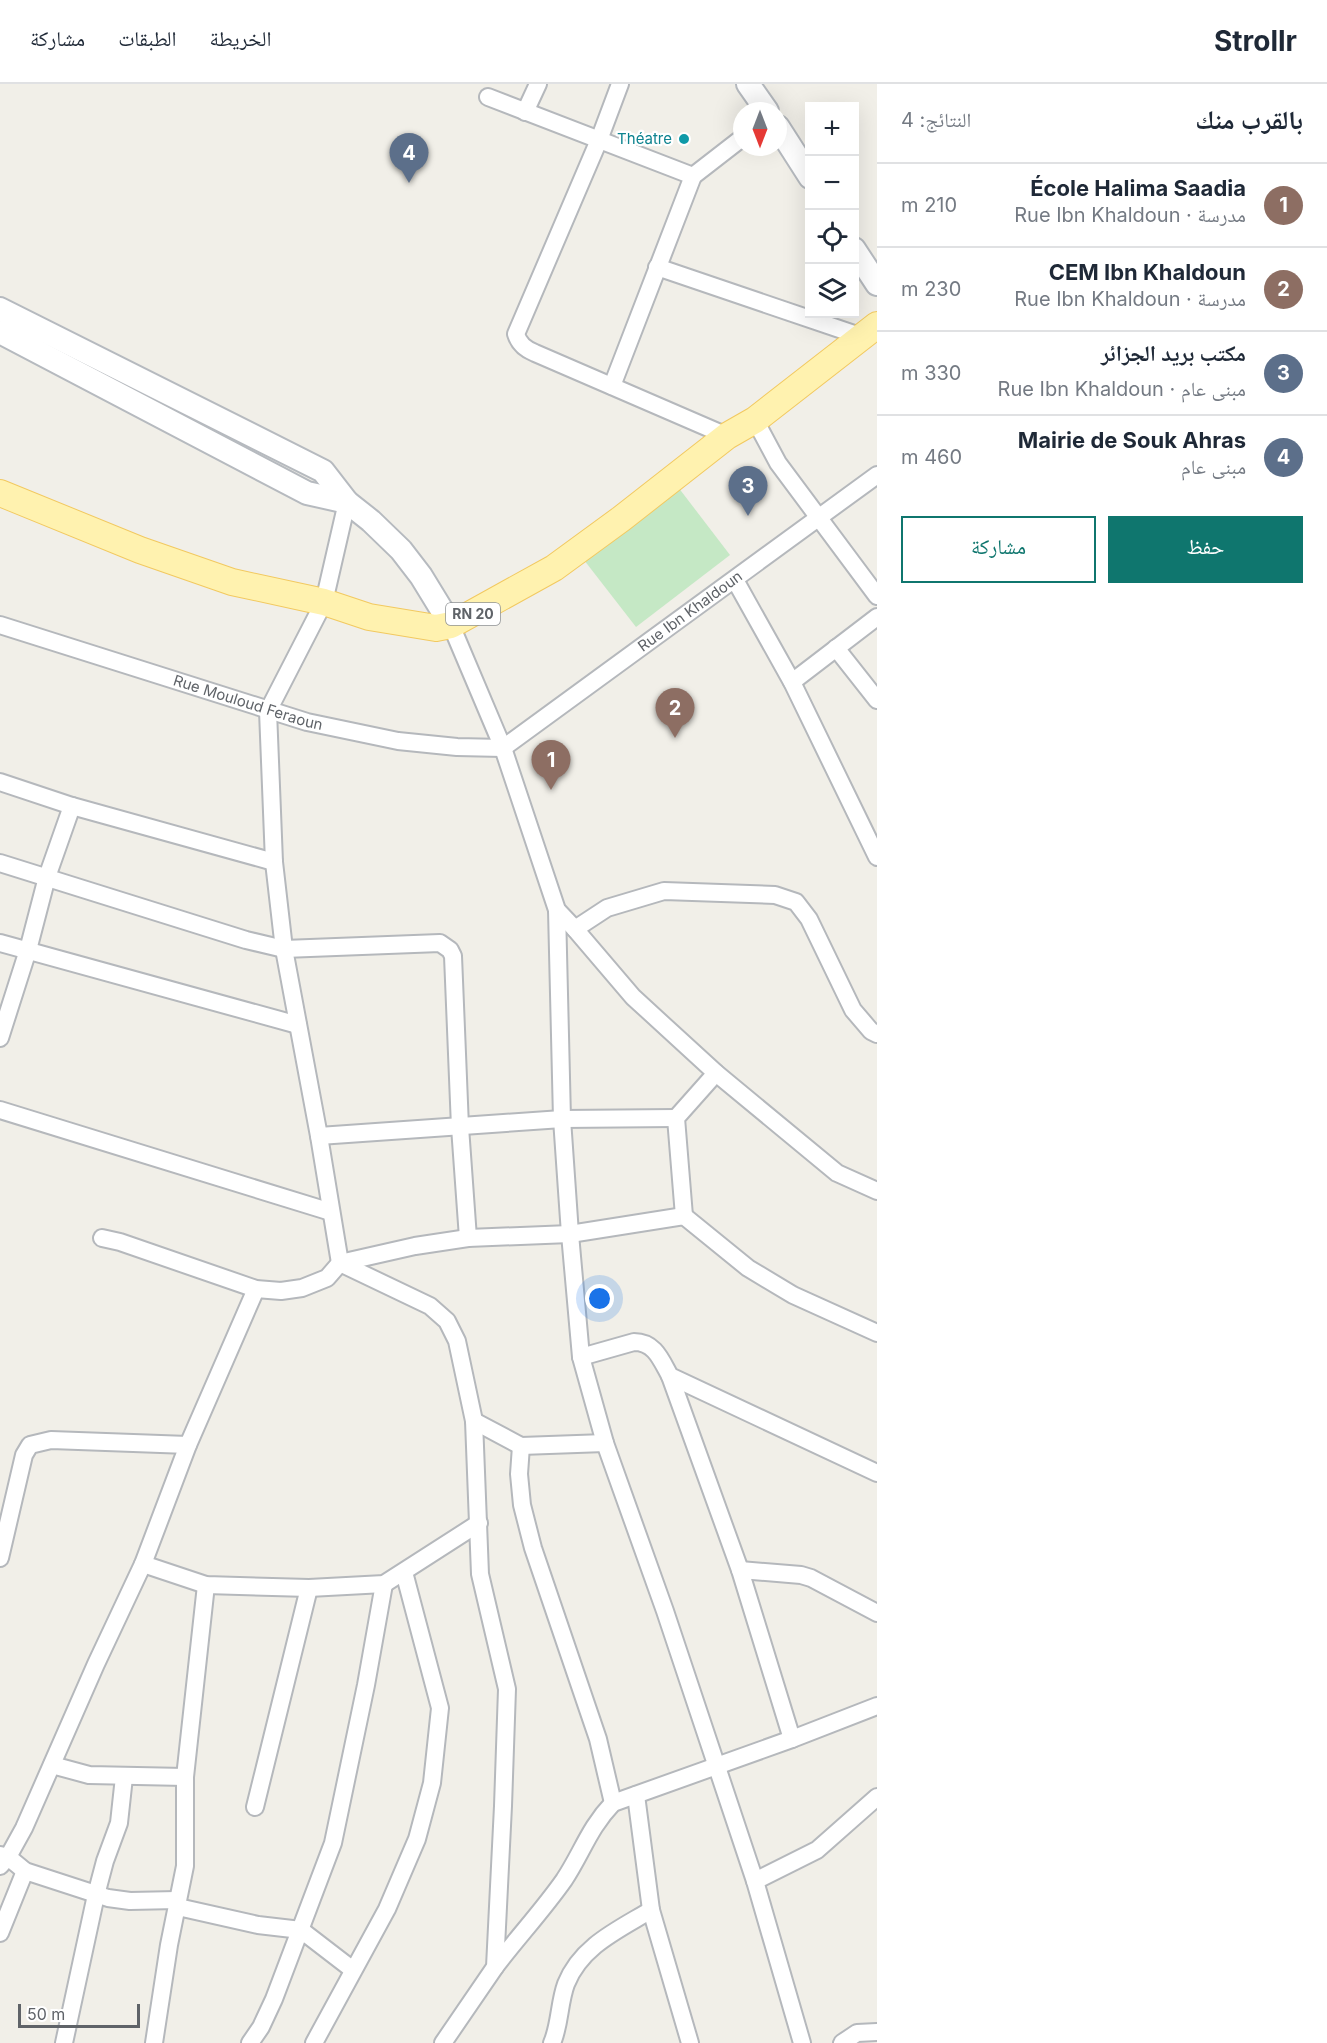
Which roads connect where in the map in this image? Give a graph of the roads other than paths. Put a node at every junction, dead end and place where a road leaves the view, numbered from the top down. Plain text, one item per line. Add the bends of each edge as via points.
1 (538, 84) edge
2 (620, 84) edge
3 (748, 84) edge
4 (488, 97) dead end
5 (761, 102) edge
6 (525, 112) junction
7 (599, 140) junction
8 (787, 142) edge
9 (733, 145) edge
10 (805, 169) edge
11 (693, 176) junction
12 (859, 255) edge
13 (657, 267) junction
14 (877, 284) edge
15 (0, 309) edge
16 (869, 331) edge
17 (0, 332) edge
18 (612, 386) junction
19 (755, 420) junction
20 (727, 435) junction
21 (877, 475) edge
22 (0, 493) edge
23 (347, 502) junction
24 (819, 518) junction
25 (735, 580) junction
26 (877, 596) edge
27 (324, 602) junction
28 (877, 617) edge
29 (0, 625) edge
30 (451, 625) junction
31 (836, 648) junction
32 (792, 682) junction
33 (877, 700) edge
34 (268, 711) junction
35 (503, 748) junction
36 (0, 782) edge
37 (72, 806) junction
38 (877, 857) edge
39 (274, 862) junction
40 (0, 863) edge
41 (46, 877) junction
42 (557, 910) junction
43 (575, 929) junction
44 (0, 943) edge
45 (284, 949) junction
46 (27, 950) junction
47 (298, 1025) junction
48 (875, 1032) edge
49 (0, 1038) edge
50 (716, 1073) junction
51 (0, 1110) edge
52 (676, 1118) junction
53 (562, 1119) junction
54 (460, 1127) junction
55 (319, 1136) junction
56 (877, 1191) edge
57 (331, 1212) junction
58 (684, 1216) junction
59 (570, 1234) junction
60 (102, 1238) dead end
61 (468, 1238) junction
62 (340, 1263) junction
63 (256, 1289) junction
64 (877, 1333) edge
65 (581, 1357) junction
66 (670, 1376) junction
67 (474, 1421) junction
68 (605, 1443) junction
69 (188, 1445) junction
70 (520, 1446) junction
71 (877, 1473) edge
72 (479, 1522) junction
73 (0, 1558) edge
74 (143, 1564) junction
75 (740, 1570) junction
76 (404, 1572) junction
77 (384, 1584) junction
78 (206, 1585) junction
79 (309, 1588) junction
80 (877, 1612) edge
81 (877, 1706) edge
82 (792, 1739) junction
83 (52, 1765) junction
84 (718, 1766) junction
85 (124, 1777) junction
86 (185, 1777) junction
87 (636, 1795) junction
88 (877, 1797) edge
89 (613, 1803) junction
90 (255, 1807) dead end
91 (3, 1860) edge
92 (25, 1870) junction
93 (755, 1881) junction
94 (96, 1895) junction
95 (177, 1900) junction
96 (651, 1910) junction
97 (300, 1930) junction
98 (0, 1933) edge
99 (495, 1967) junction
100 (353, 1970) junction
101 (877, 2032) edge
102 (64, 2043) edge
103 (154, 2043) edge
104 (250, 2043) edge
105 (314, 2043) edge
106 (443, 2043) edge
107 (552, 2043) edge
108 (690, 2043) edge
109 (802, 2043) edge
110 (842, 2043) edge

1 - 6 street
2 - 7 street
3 - 5 main road
4 - 6 street
6 - 7 street
7 - 11 street
7 - 18 street via 516,334 527,350
8 - 10 main road
9 - 11 street
11 - 13 street
12 - 14 main road
13 - 16 street
13 - 18 street
15 - 23 main road via 323,471
16 - 19 main road, RN 20
17 - 23 main road via 307,493
18 - 20 street
19 - 20 main road, RN 20
19 - 24 street via 778,463
20 - 30 main road, RN 20 via 554,568
21 - 24 street, Rue Ibn Khaldoun
22 - 27 main road, RN 20 via 140,550 232,582
23 - 27 street
23 - 30 main road via 401,550
24 - 25 street, Rue Ibn Khaldoun
24 - 26 street
25 - 32 street
25 - 35 street, Rue Ibn Khaldoun
27 - 30 main road, RN 20 via 369,618 436,628
27 - 34 street
28 - 31 street
29 - 34 street, Rue Mouloud Feraoun
30 - 35 street
31 - 32 street
31 - 33 street
32 - 38 street
34 - 35 street, Rue Mouloud Feraoun via 398,741
34 - 39 street
35 - 42 street
36 - 37 street
37 - 39 street
37 - 41 street
39 - 45 street
40 - 41 street
41 - 45 street
41 - 46 street
42 - 43 street
42 - 53 street
43 - 48 street via 607,908 664,891 775,895 796,902 809,919 854,1010
43 - 50 street via 633,997
44 - 46 street
45 - 47 street
45 - 54 street via 440,943 450,950
46 - 47 street
46 - 49 street
47 - 55 street
50 - 52 street
50 - 56 street via 837,1173
51 - 57 street
52 - 53 street
52 - 58 street
53 - 54 street
53 - 59 street
54 - 55 street
54 - 61 street
55 - 57 street
57 - 62 street
58 - 59 street
58 - 64 street via 748,1268 794,1295
59 - 61 street
59 - 65 street
60 - 63 street
61 - 62 street
62 - 63 street via 327,1278 303,1288
62 - 67 street via 430,1306 447,1321 457,1341
63 - 69 street
65 - 66 street via 642,1342 652,1346
65 - 68 street
66 - 71 street
66 - 75 street
67 - 70 street
67 - 72 street
68 - 70 street
68 - 84 street
69 - 73 street via 51,1440 30,1445 24,1455
69 - 74 street
70 - 89 street via 522,1505 533,1548 598,1738
72 - 76 street
72 - 99 street via 480,1574 507,1689
74 - 78 street
74 - 83 street
75 - 80 street via 811,1578
75 - 82 street
76 - 77 street
76 - 100 street via 440,1708 437,1752 417,1839 387,1909
77 - 79 street
77 - 97 street via 334,1836
78 - 79 street
78 - 86 street
79 - 90 street
81 - 82 street
82 - 84 street
83 - 85 street via 89,1775
83 - 91 street
84 - 87 street
84 - 93 street
85 - 86 street
85 - 94 street via 119,1823
86 - 95 street via 185,1866
87 - 89 street
87 - 96 street
88 - 93 street via 817,1850
89 - 99 street via 590,1832 564,1880
91 - 92 street
92 - 94 street
92 - 98 street
93 - 109 street
94 - 95 street via 130,1901
94 - 102 street
95 - 97 street via 178,1907 205,1914
95 - 103 street
96 - 107 street via 585,1953 566,1984
96 - 108 street
97 - 100 street
97 - 104 street via 261,2027
99 - 106 street
100 - 105 street
101 - 110 street via 857,2033

